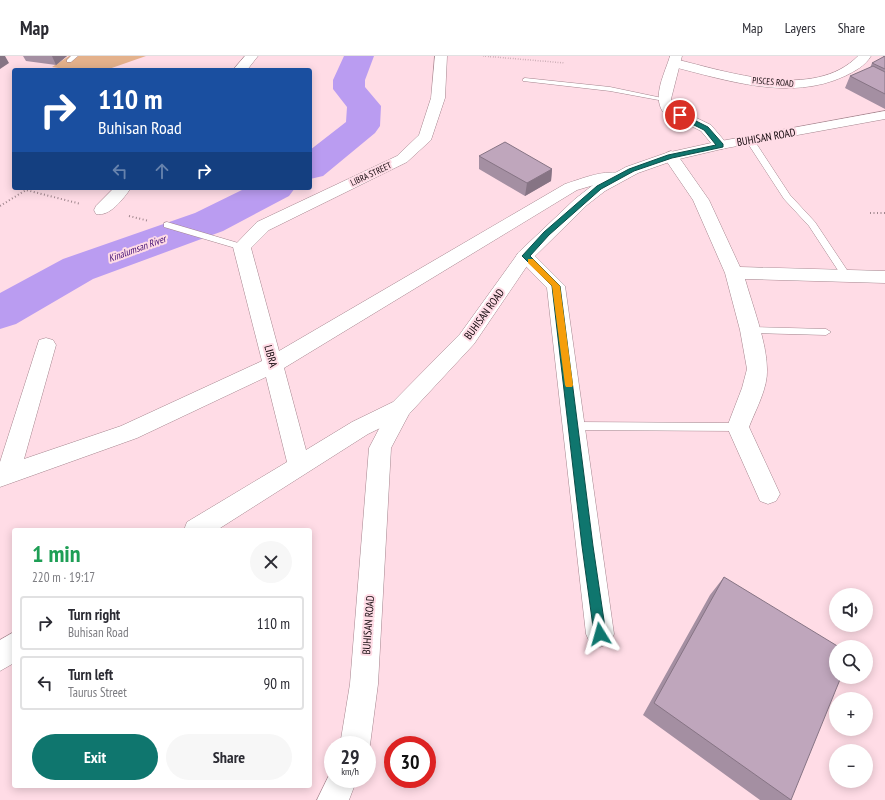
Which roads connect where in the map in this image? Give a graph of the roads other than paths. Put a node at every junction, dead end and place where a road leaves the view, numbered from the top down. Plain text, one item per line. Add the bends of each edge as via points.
1 (75, 56) edge
2 (252, 56) edge
3 (441, 56) edge
4 (865, 56) edge
5 (675, 60) edge
6 (69, 61) dead end
7 (242, 68) edge
8 (525, 80) dead end
9 (664, 99) junction
10 (885, 115) edge
11 (749, 139) junction
12 (721, 146) junction
13 (670, 156) junction
14 (618, 177) junction
15 (121, 190) edge
16 (102, 210) road end
17 (167, 225) road end
18 (242, 247) junction
19 (525, 256) junction
20 (734, 274) junction
21 (846, 276) junction
22 (885, 277) edge
23 (750, 330) junction
24 (826, 332) dead end
25 (46, 345) dead end
26 (274, 364) junction
27 (401, 408) junction
28 (574, 426) junction
29 (738, 427) junction
30 (299, 465) junction
31 (4, 475) edge
32 (768, 494) dead end
33 (199, 528) edge
34 (600, 634) dead end
35 (12, 648) edge
36 (0, 657) edge
37 (356, 736) edge
38 (338, 788) edge
39 (333, 800) edge

1 - 6 lane
2 - 7 street
3 - 18 street, LIBRA STREET via 438,98 426,137 402,159 262,226
4 - 5 street, PISCES ROAD via 861,62 841,74 801,84 748,80
5 - 9 street
8 - 9 lane via 610,89
9 - 12 street via 668,109 706,128
10 - 11 street, BUHISAN ROAD
11 - 12 street, BUHISAN ROAD
11 - 21 lane via 787,197 812,224
12 - 13 street, BUHISAN ROAD
13 - 14 street, BUHISAN ROAD
13 - 20 street via 701,200
14 - 19 street, BUHISAN ROAD via 581,202
14 - 26 street via 599,178 571,187
15 - 16 street
17 - 18 lane
18 - 26 street, LIBRA
19 - 27 street, BUHISAN ROAD via 467,339
19 - 28 street via 556,286
20 - 21 street
20 - 23 street
21 - 22 street
23 - 24 lane
23 - 29 street via 757,370
25 - 31 street
26 - 30 street, LIBRA
26 - 31 street via 129,432
27 - 30 street via 360,428
27 - 37 street, BUHISAN ROAD via 380,448 364,684
28 - 29 lane
28 - 34 street
29 - 32 street
30 - 33 street
35 - 36 street
38 - 39 street

